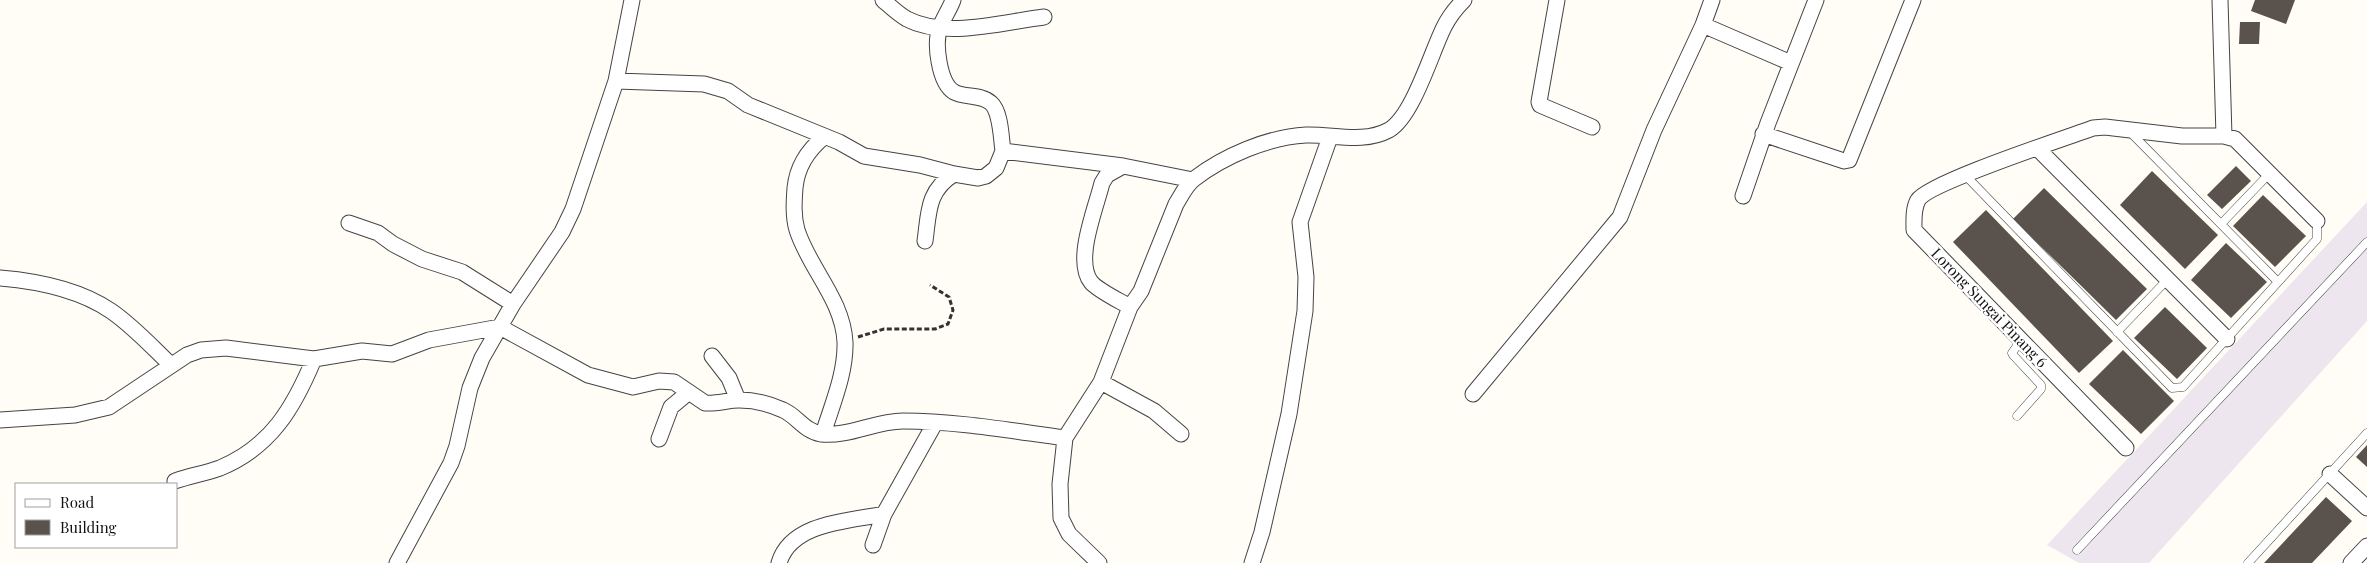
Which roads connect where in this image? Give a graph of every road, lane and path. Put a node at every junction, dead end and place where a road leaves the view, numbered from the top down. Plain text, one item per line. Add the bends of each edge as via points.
1 (632, 0) edge
2 (883, 0) edge
3 (954, 0) edge
4 (1464, 0) edge
5 (1557, 0) edge
6 (1712, 0) edge
7 (1816, 0) edge
8 (1913, 0) edge
9 (2220, 0) edge
10 (1044, 17) dead end
11 (1703, 25) junction
12 (939, 29) junction
13 (1792, 63) junction
14 (616, 82) junction
15 (1592, 127) dead end
16 (2129, 130) junction
17 (1763, 134) junction
18 (2224, 136) junction
19 (824, 137) junction
20 (1330, 138) junction
21 (2038, 149) junction
22 (1003, 151) junction
23 (1123, 166) junction
24 (954, 174) junction
25 (1965, 174) junction
26 (2269, 174) junction
27 (1193, 180) junction
28 (1743, 196) dead end
29 (2317, 221) joint
30 (349, 223) dead end
31 (2220, 224) junction
32 (925, 241) dead end
33 (2367, 242) edge
34 (0, 278) edge
35 (2168, 280) junction
36 (2278, 282) junction
37 (930, 285) dead end
38 (513, 304) junction
39 (1130, 307) junction
40 (500, 327) junction
41 (2118, 332) junction
42 (2226, 339) junction
43 (845, 340) junction
44 (2021, 340) junction
45 (712, 356) dead end
46 (314, 359) junction
47 (171, 365) junction
48 (1101, 382) junction
49 (689, 392) junction
50 (1473, 394) dead end
51 (738, 400) junction
52 (2017, 416) dead end
53 (0, 420) edge
54 (935, 423) junction
55 (2367, 433) edge
56 (823, 434) junction
57 (1181, 434) dead end
58 (1065, 438) junction
59 (659, 439) dead end
60 (2126, 448) dead end
61 (2330, 474) junction
62 (175, 481) dead end
63 (2367, 508) edge
64 (884, 514) junction
65 (873, 545) dead end
66 (2367, 546) edge
67 (2077, 550) dead end
68 (397, 563) edge
69 (779, 563) edge
70 (1098, 563) edge
71 (1252, 563) edge
72 (2248, 563) edge
73 (2351, 563) edge

1 - 14 street
2 - 12 street via 908,19
3 - 12 street
4 - 20 street via 1444,26 1400,122 1387,131 1369,136
5 - 15 street via 1539,102
6 - 11 street
7 - 13 street
8 - 17 street via 1849,160
9 - 18 street
10 - 12 street
11 - 13 street
11 - 50 street via 1654,130 1620,217
12 - 22 street via 938,54 946,86 962,95 991,103
13 - 17 street
14 - 19 street via 716,86 748,105
14 - 38 street via 573,209 562,232
16 - 18 street via 2182,136
16 - 21 street via 2093,128
16 - 31 lane
17 - 28 street
18 - 26 street via 2234,140
19 - 24 street via 864,156 920,164
19 - 43 street via 802,162 796,179 793,210 797,230 838,313
20 - 27 street via 1307,135 1278,139 1217,164
20 - 71 street via 1300,222 1306,277 1305,311 1289,414
21 - 25 street
21 - 35 street
22 - 23 street
22 - 24 street via 996,168 986,176
23 - 27 street
23 - 39 street via 1107,175 1102,183 1084,254 1084,266 1092,283
24 - 32 street via 942,182 932,196
25 - 41 lane
25 - 44 street, Lorong Sungai Pinang 6 via 1923,194 1914,210 1914,230
26 - 29 street
26 - 31 lane
27 - 39 street via 1176,204 1142,291
29 - 36 lane via 2317,238
30 - 38 street via 378,233 422,259 462,272
31 - 36 lane
33 - 67 lane
34 - 47 street via 27,280 84,297 110,310
35 - 41 lane
35 - 42 street
36 - 42 lane
37 - 43 path via 949,296 953,310 948,324 935,329 884,329
38 - 40 street
39 - 48 street
40 - 46 street via 429,340 392,354 362,351
40 - 49 street via 588,375 633,387 659,381 674,382
40 - 68 street via 470,388 451,463
41 - 42 lane via 2172,388 2182,387
43 - 56 street via 844,364
44 - 52 lane via 2012,355 2041,385 2041,389
44 - 60 street, Lorong Sungai Pinang 6
45 - 51 street via 728,378
46 - 47 street via 226,348 200,350
46 - 62 street via 282,422 264,439 246,454 220,468
47 - 53 street via 109,407 75,415
48 - 57 street via 1154,411
48 - 58 street
49 - 51 street via 705,403
49 - 59 street via 671,408
51 - 56 street via 785,410 811,432
54 - 56 street via 888,422
54 - 58 street
54 - 64 street
55 - 61 lane
58 - 70 street via 1060,484 1061,518 1069,534
61 - 63 street
61 - 72 lane
64 - 65 street
64 - 69 street via 816,528 796,539
66 - 73 street

